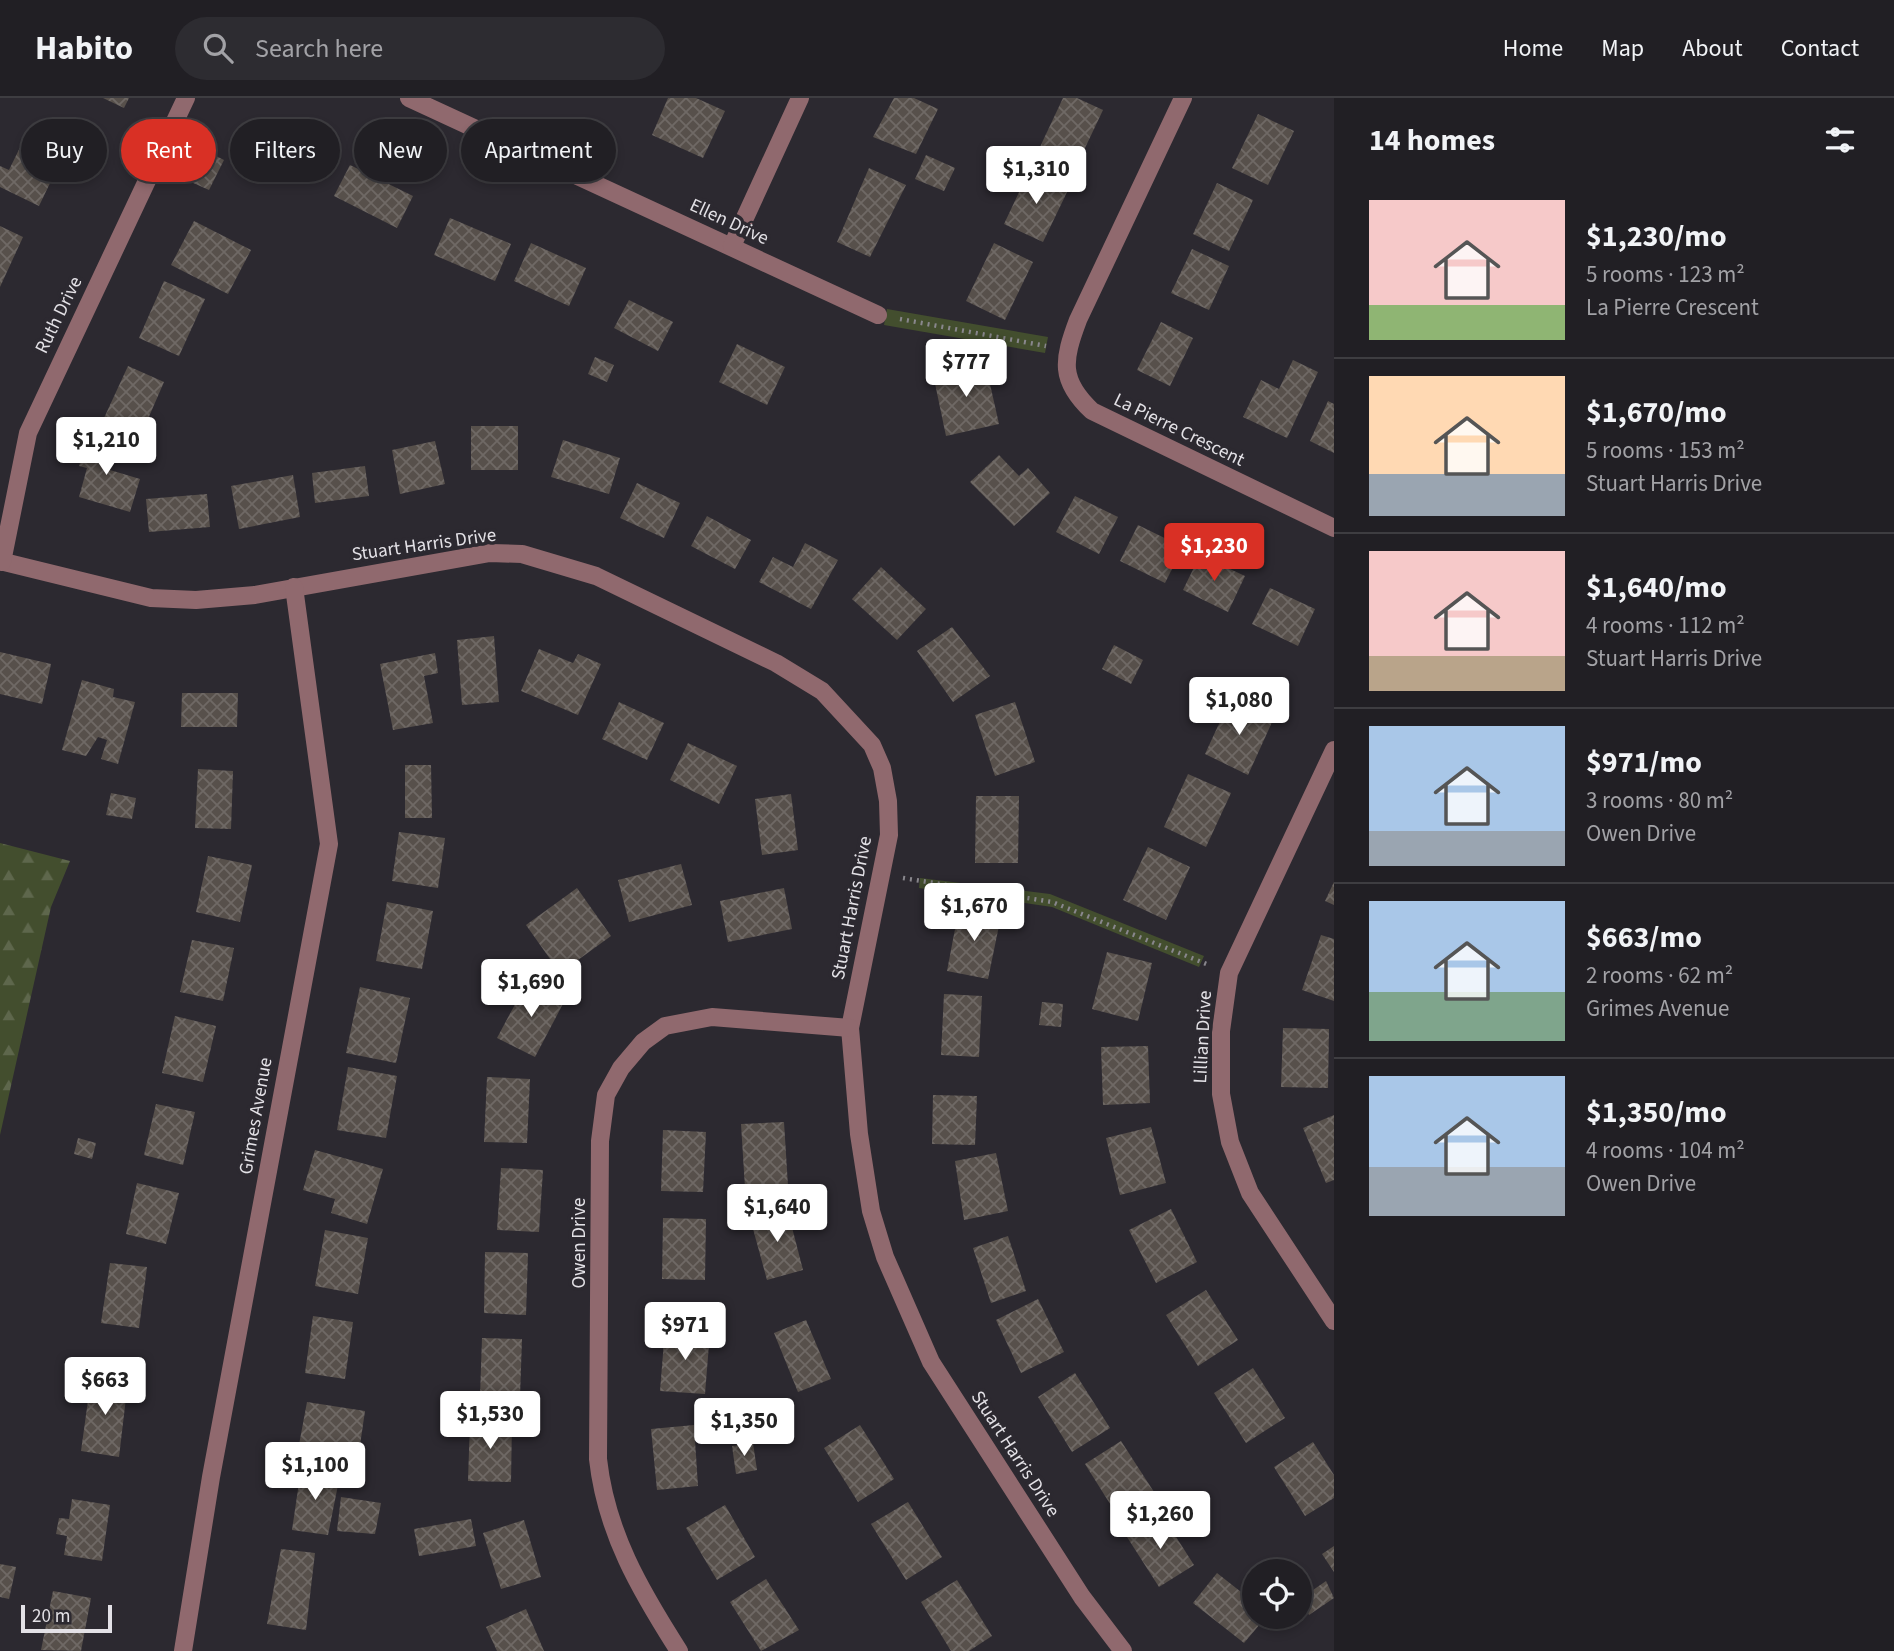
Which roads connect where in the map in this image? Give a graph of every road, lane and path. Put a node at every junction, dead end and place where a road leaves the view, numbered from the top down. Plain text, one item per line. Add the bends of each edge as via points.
1 (186, 98) edge
2 (409, 98) edge
3 (800, 98) edge
4 (1183, 98) edge
5 (732, 246) junction
6 (878, 314) joint
7 (1067, 350) junction
8 (1334, 528) edge
9 (1, 562) edge
10 (294, 587) junction
11 (1334, 750) edge
12 (882, 875) junction
13 (1229, 972) junction
14 (850, 1028) junction
15 (1334, 1321) edge
16 (183, 1651) edge
17 (680, 1651) edge
18 (1123, 1651) edge

1 - 9 street, Ruth Drive via 28,433
2 - 5 street, Ellen Drive
3 - 5 street
4 - 7 street
5 - 6 street, Ellen Drive
6 - 7 path
7 - 8 street, La Pierre Crescent via 1067,376 1092,411
9 - 10 street, Stuart Harris Drive via 151,598 196,600
10 - 12 street, Stuart Harris Drive via 490,553 522,554 596,576 776,663 822,691 872,745 888,802 889,835
10 - 16 street, Grimes Avenue via 329,844
11 - 13 street, Lillian Drive
12 - 13 path via 1052,901
12 - 14 street, Stuart Harris Drive
13 - 15 street, Lillian Drive via 1221,1031 1221,1094 1230,1142 1250,1193
14 - 17 street, Owen Drive via 712,1017 665,1026 643,1042 621,1068 606,1096 600,1141 598,1459 602,1492 629,1570
14 - 18 street, Stuart Harris Drive via 871,1211 911,1318 931,1363 1082,1597

